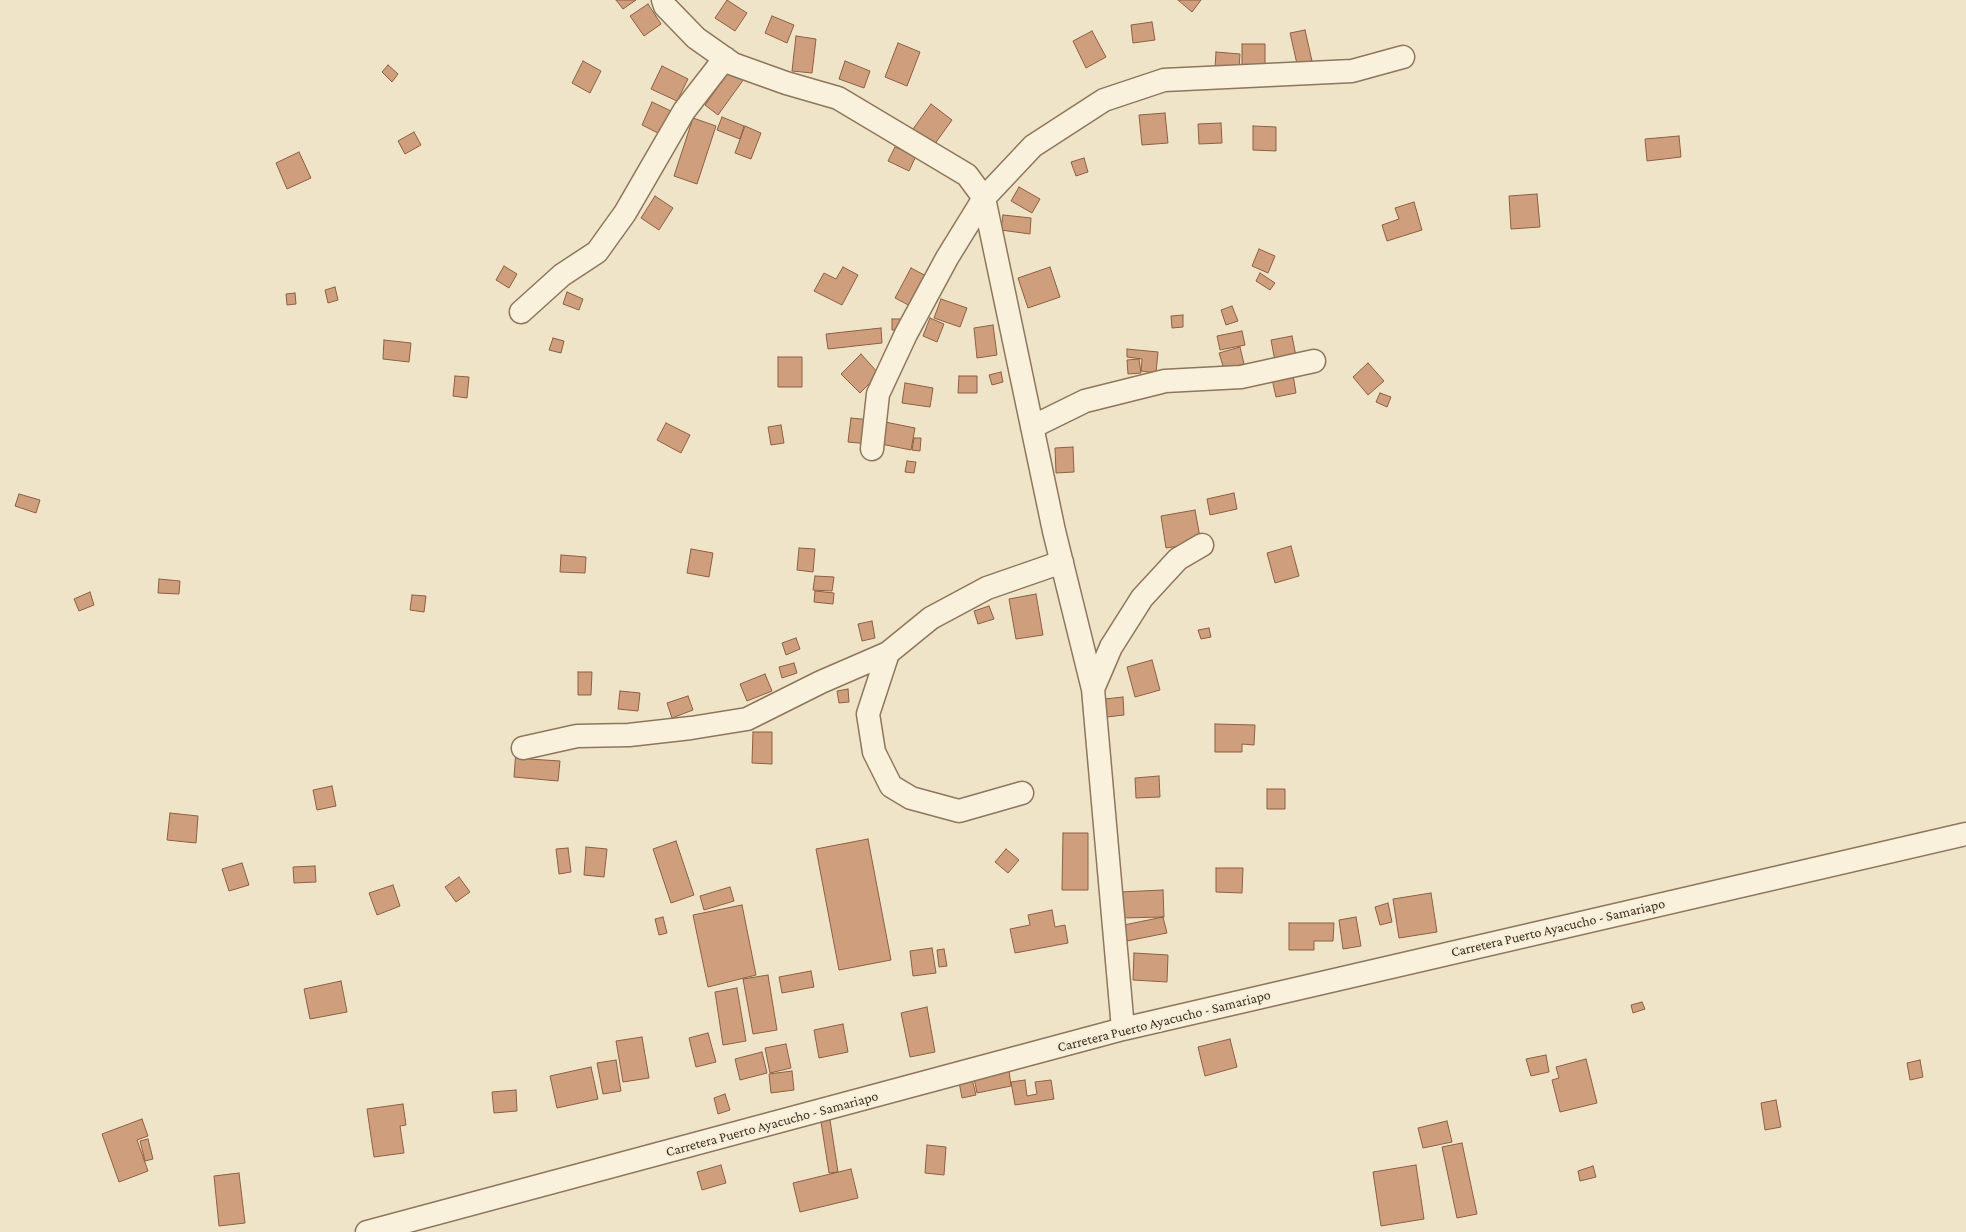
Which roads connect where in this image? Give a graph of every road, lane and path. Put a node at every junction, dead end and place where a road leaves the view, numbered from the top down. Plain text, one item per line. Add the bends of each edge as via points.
1 (663, 0) edge
2 (1404, 57) dead end
3 (725, 58) junction
4 (984, 198) junction
5 (521, 312) dead end
6 (1314, 361) dead end
7 (1032, 426) junction
8 (872, 449) dead end
9 (1202, 545) dead end
10 (1062, 562) junction
11 (888, 653) junction
12 (1094, 689) junction
13 (523, 748) dead end
14 (1022, 793) dead end
15 (1966, 834) edge
16 (1123, 1029) junction
17 (432, 1224) edge
18 (367, 1232) edge

1 - 3 street via 696,38
2 - 4 street via 1352,71 1164,80 1104,100 1033,146
3 - 4 street via 733,64 786,83 838,98 967,175
3 - 5 street via 684,111 625,213 598,252 562,275
4 - 7 street
4 - 8 street via 947,258 878,394
6 - 7 street via 1241,377 1166,381 1085,401
7 - 10 street
9 - 12 street via 1178,559 1142,598 1111,647
10 - 11 street via 987,588 931,618
10 - 12 street
11 - 13 street via 747,718 629,735 578,736
11 - 14 street via 868,714 874,752 890,786 911,798 959,811
12 - 16 street
15 - 16 street, Carretera Puerto Ayacucho - Samariapo
16 - 17 street, Carretera Puerto Ayacucho - Samariapo
17 - 18 street, Carretera Puerto Ayacucho - Samariapo

